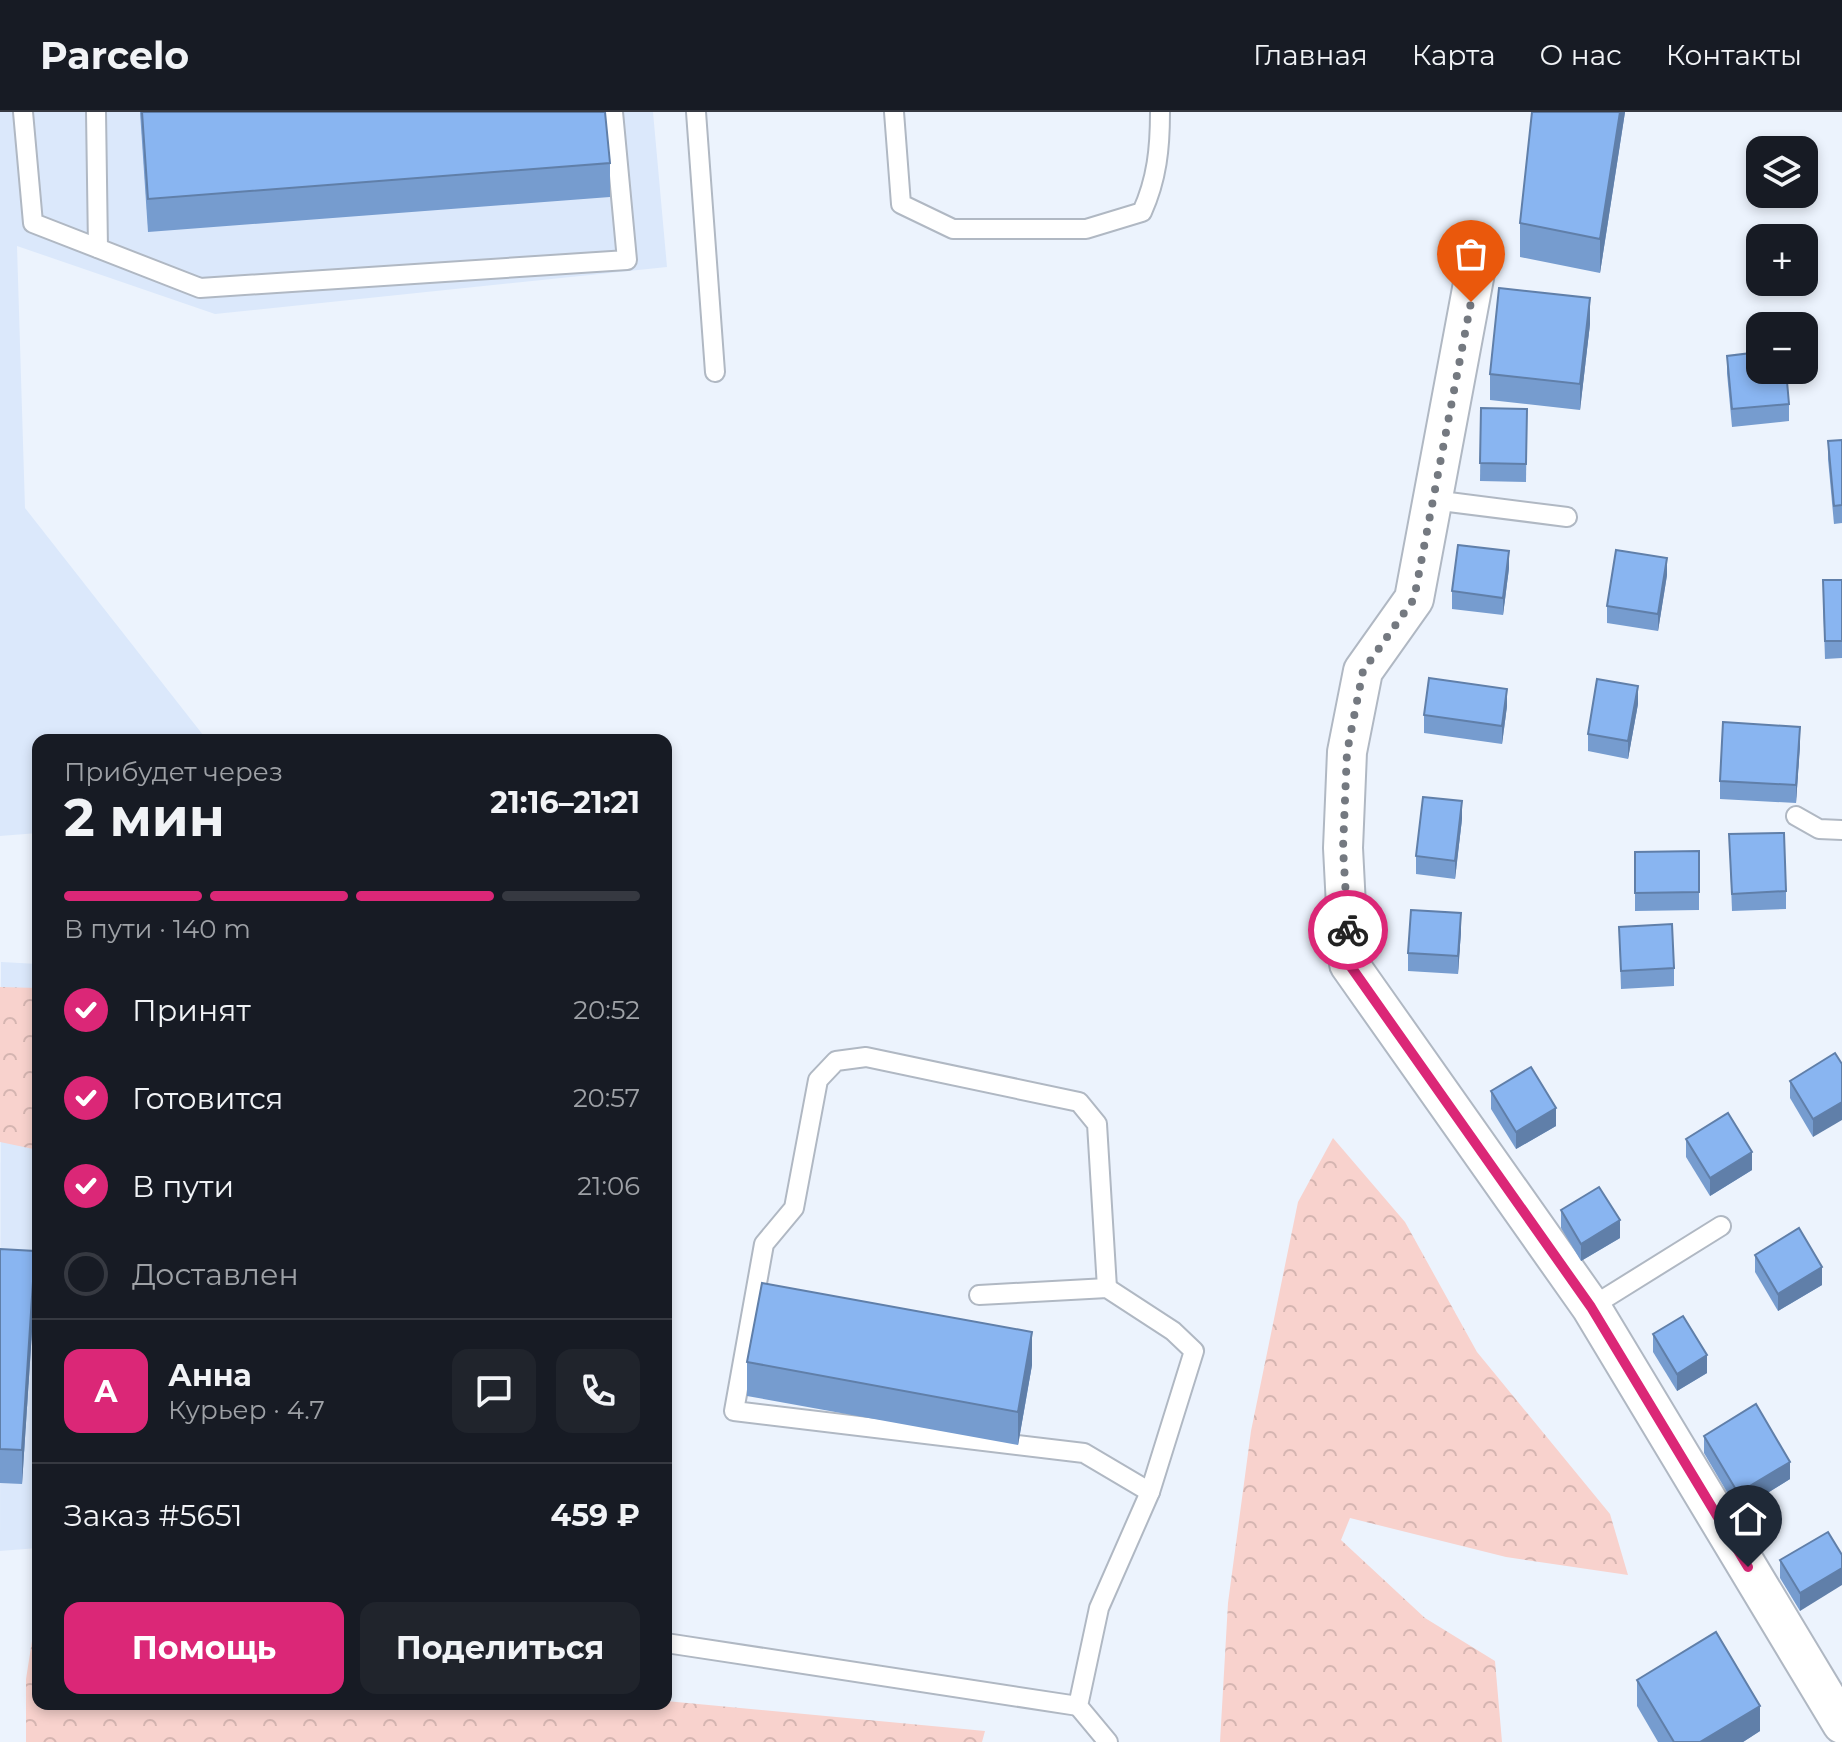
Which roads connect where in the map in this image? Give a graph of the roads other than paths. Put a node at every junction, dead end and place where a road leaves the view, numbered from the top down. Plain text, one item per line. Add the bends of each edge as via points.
1 (23, 112) edge
2 (96, 112) edge
3 (613, 112) edge
4 (696, 112) edge
5 (894, 112) edge
6 (1160, 112) edge
7 (98, 248) junction
8 (1477, 262) dead end
9 (715, 372) dead end
10 (1433, 500) junction
11 (1567, 517) dead end
12 (1796, 816) dead end
13 (1842, 830) edge
14 (1721, 1226) dead end
15 (1107, 1288) junction
16 (979, 1295) dead end
17 (1591, 1307) junction
18 (1150, 1492) junction
19 (672, 1644) edge
20 (1078, 1706) junction
21 (1842, 1724) edge
22 (1108, 1742) edge

1 - 7 lane via 33,223
2 - 7 lane
3 - 7 lane via 627,260 200,288
4 - 9 lane
5 - 6 lane via 901,204 953,229 1086,229 1142,212 1154,186
8 - 10 street
10 - 11 lane
10 - 17 street via 1414,599 1363,671 1347,752 1343,848 1349,964
12 - 13 lane via 1819,829
14 - 17 lane
15 - 16 lane
15 - 18 lane via 1194,1351
15 - 18 lane via 1097,1124 1079,1102 866,1057 836,1061 818,1080 794,1208 764,1244 734,1411 1084,1453
17 - 21 street
18 - 20 lane via 1099,1608
19 - 20 lane
20 - 22 lane

